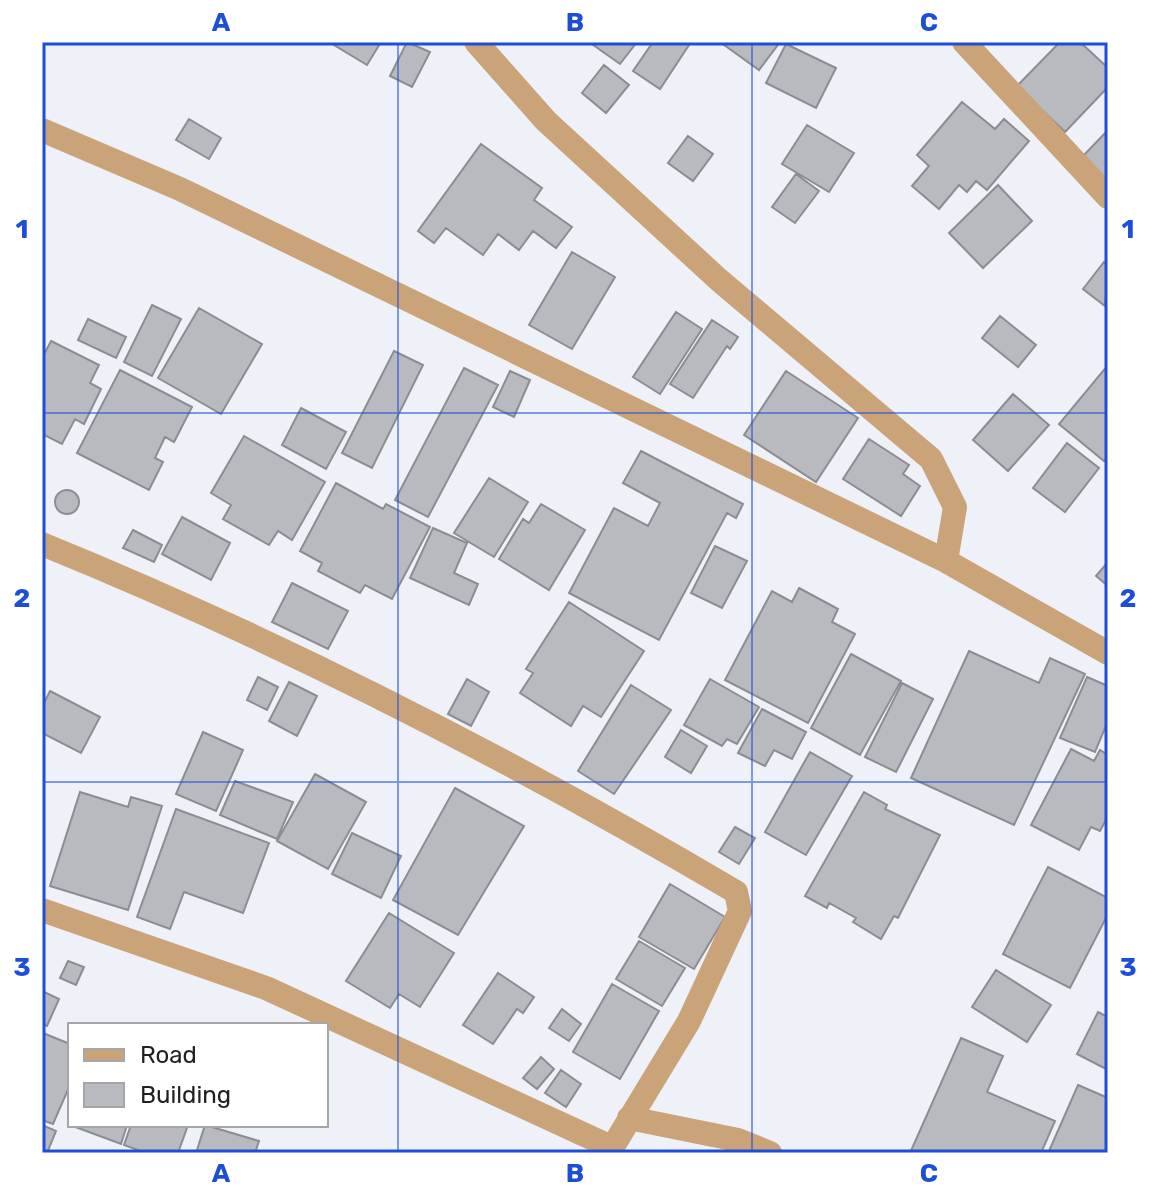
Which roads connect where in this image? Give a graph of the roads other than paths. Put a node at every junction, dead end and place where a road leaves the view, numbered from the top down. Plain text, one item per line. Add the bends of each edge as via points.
1 (476, 42) edge
2 (964, 42) edge
3 (42, 130) edge
4 (1108, 197) edge
5 (42, 544) edge
6 (946, 561) junction
7 (1108, 653) edge
8 (42, 910) edge
9 (629, 1118) junction
10 (610, 1150) edge
11 (770, 1153) edge

1 - 6 street via 546,121 707,269 931,459 955,507
2 - 4 street
3 - 6 street via 180,189
5 - 9 street via 176,598 321,666 607,816 736,892 740,911 689,1021
6 - 7 street
8 - 10 street via 266,988
9 - 10 street
9 - 11 street via 738,1140

